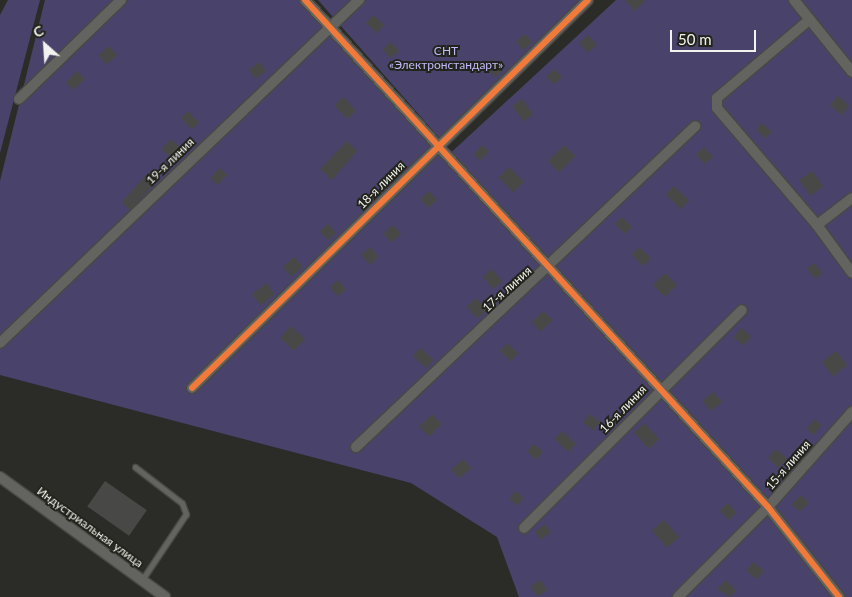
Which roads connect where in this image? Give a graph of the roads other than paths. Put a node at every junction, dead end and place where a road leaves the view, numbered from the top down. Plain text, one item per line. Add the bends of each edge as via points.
1 (121, 0) edge
2 (305, 0) edge
3 (359, 0) edge
4 (588, 0) edge
5 (794, 0) edge
6 (809, 20) junction
7 (328, 27) junction
8 (852, 72) edge
9 (19, 99) dead end
10 (696, 126) dead end
11 (439, 144) junction
12 (852, 198) edge
13 (818, 225) junction
14 (549, 268) junction
15 (852, 273) edge
16 (742, 310) dead end
17 (0, 342) edge
18 (192, 388) dead end
19 (658, 390) junction
20 (852, 412) edge
21 (356, 447) dead end
22 (135, 467) dead end
23 (0, 477) edge
24 (768, 507) junction
25 (524, 528) dead end
26 (142, 580) junction
27 (165, 597) edge
28 (678, 597) edge
29 (839, 597) edge

1 - 9 street
2 - 7 street
3 - 7 street, 19-я линия
4 - 11 street, 18-я линия
5 - 6 street
6 - 8 street
6 - 13 street via 717,98 717,108
7 - 11 street
7 - 17 street, 19-я линия
10 - 14 street, 17-я линия
11 - 14 street
11 - 18 street, 18-я линия
12 - 13 street
13 - 15 street
14 - 19 street
14 - 21 street, 17-я линия
16 - 19 street, 16-я линия
19 - 24 street
19 - 25 street, 16-я линия
20 - 24 street, 15-я линия
22 - 26 lane via 182,503 186,514
23 - 26 street, Индустриальная улица
24 - 28 street, 15-я линия
24 - 29 street
26 - 27 street, Индустриальная улица

